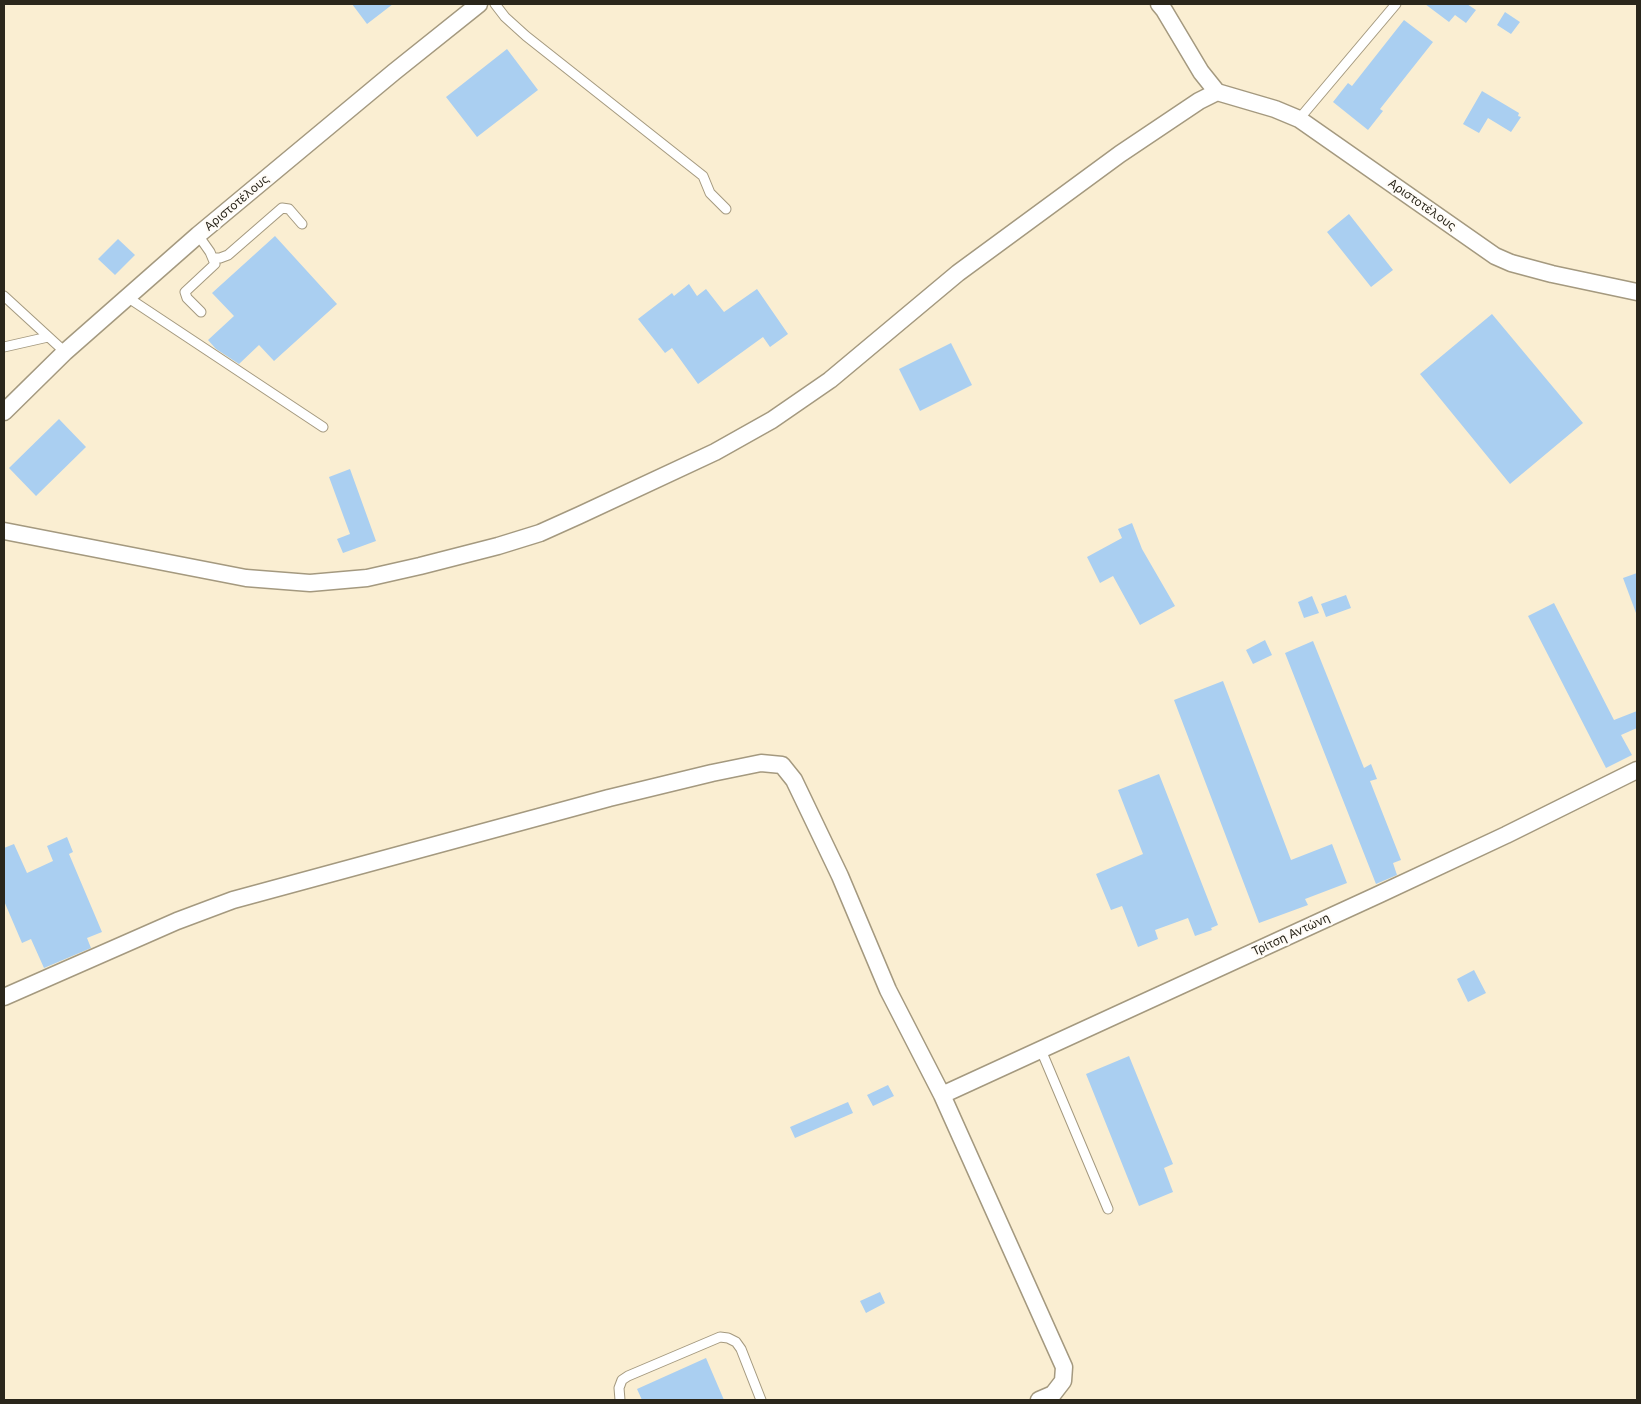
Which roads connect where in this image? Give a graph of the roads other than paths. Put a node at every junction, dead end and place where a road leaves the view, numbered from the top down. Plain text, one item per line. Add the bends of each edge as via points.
1 (478, 4) edge
2 (495, 4) edge
3 (1159, 4) edge
4 (1396, 4) edge
5 (1217, 92) junction
6 (1299, 119) junction
7 (726, 208) dead end
8 (302, 224) dead end
9 (198, 235) junction
10 (213, 258) junction
11 (1637, 292) edge
12 (4, 296) edge
13 (127, 297) junction
14 (200, 312) dead end
15 (48, 337) junction
16 (4, 347) edge
17 (65, 352) junction
18 (4, 412) edge
19 (323, 427) dead end
20 (4, 531) edge
21 (1637, 770) edge
22 (4, 997) edge
23 (1041, 1050) junction
24 (942, 1095) junction
25 (1108, 1209) dead end
26 (620, 1400) edge
27 (761, 1400) edge
28 (1039, 1400) edge

1 - 9 street, Αριστοτέλους
2 - 7 lane via 526,36 703,176 710,193
3 - 5 street via 1200,72
4 - 6 lane
5 - 6 street, Αριστοτέλους
5 - 20 street via 1120,154 958,273 830,380 772,420 715,452 540,532 498,546 367,578 310,583 246,578
6 - 11 street, Αριστοτέλους via 1495,256 1552,274
8 - 10 lane via 289,209 282,208 228,255
9 - 10 lane
9 - 13 street, Αριστοτέλους
10 - 14 lane via 213,267 185,292
12 - 15 lane
13 - 17 street, Αριστοτέλους
13 - 19 lane
15 - 16 lane
15 - 17 lane
17 - 18 street, Αριστοτέλους
21 - 23 street, Τρίτση Αντώνη via 1479,847
22 - 24 street via 177,921 233,900 609,798 761,763 782,765 794,780 840,876 888,990
23 - 24 street, Τρίτση Αντώνη
23 - 25 lane
24 - 28 street via 1064,1367 1063,1382 1053,1394
26 - 27 lane via 619,1388 628,1376 720,1336 736,1342 741,1349

